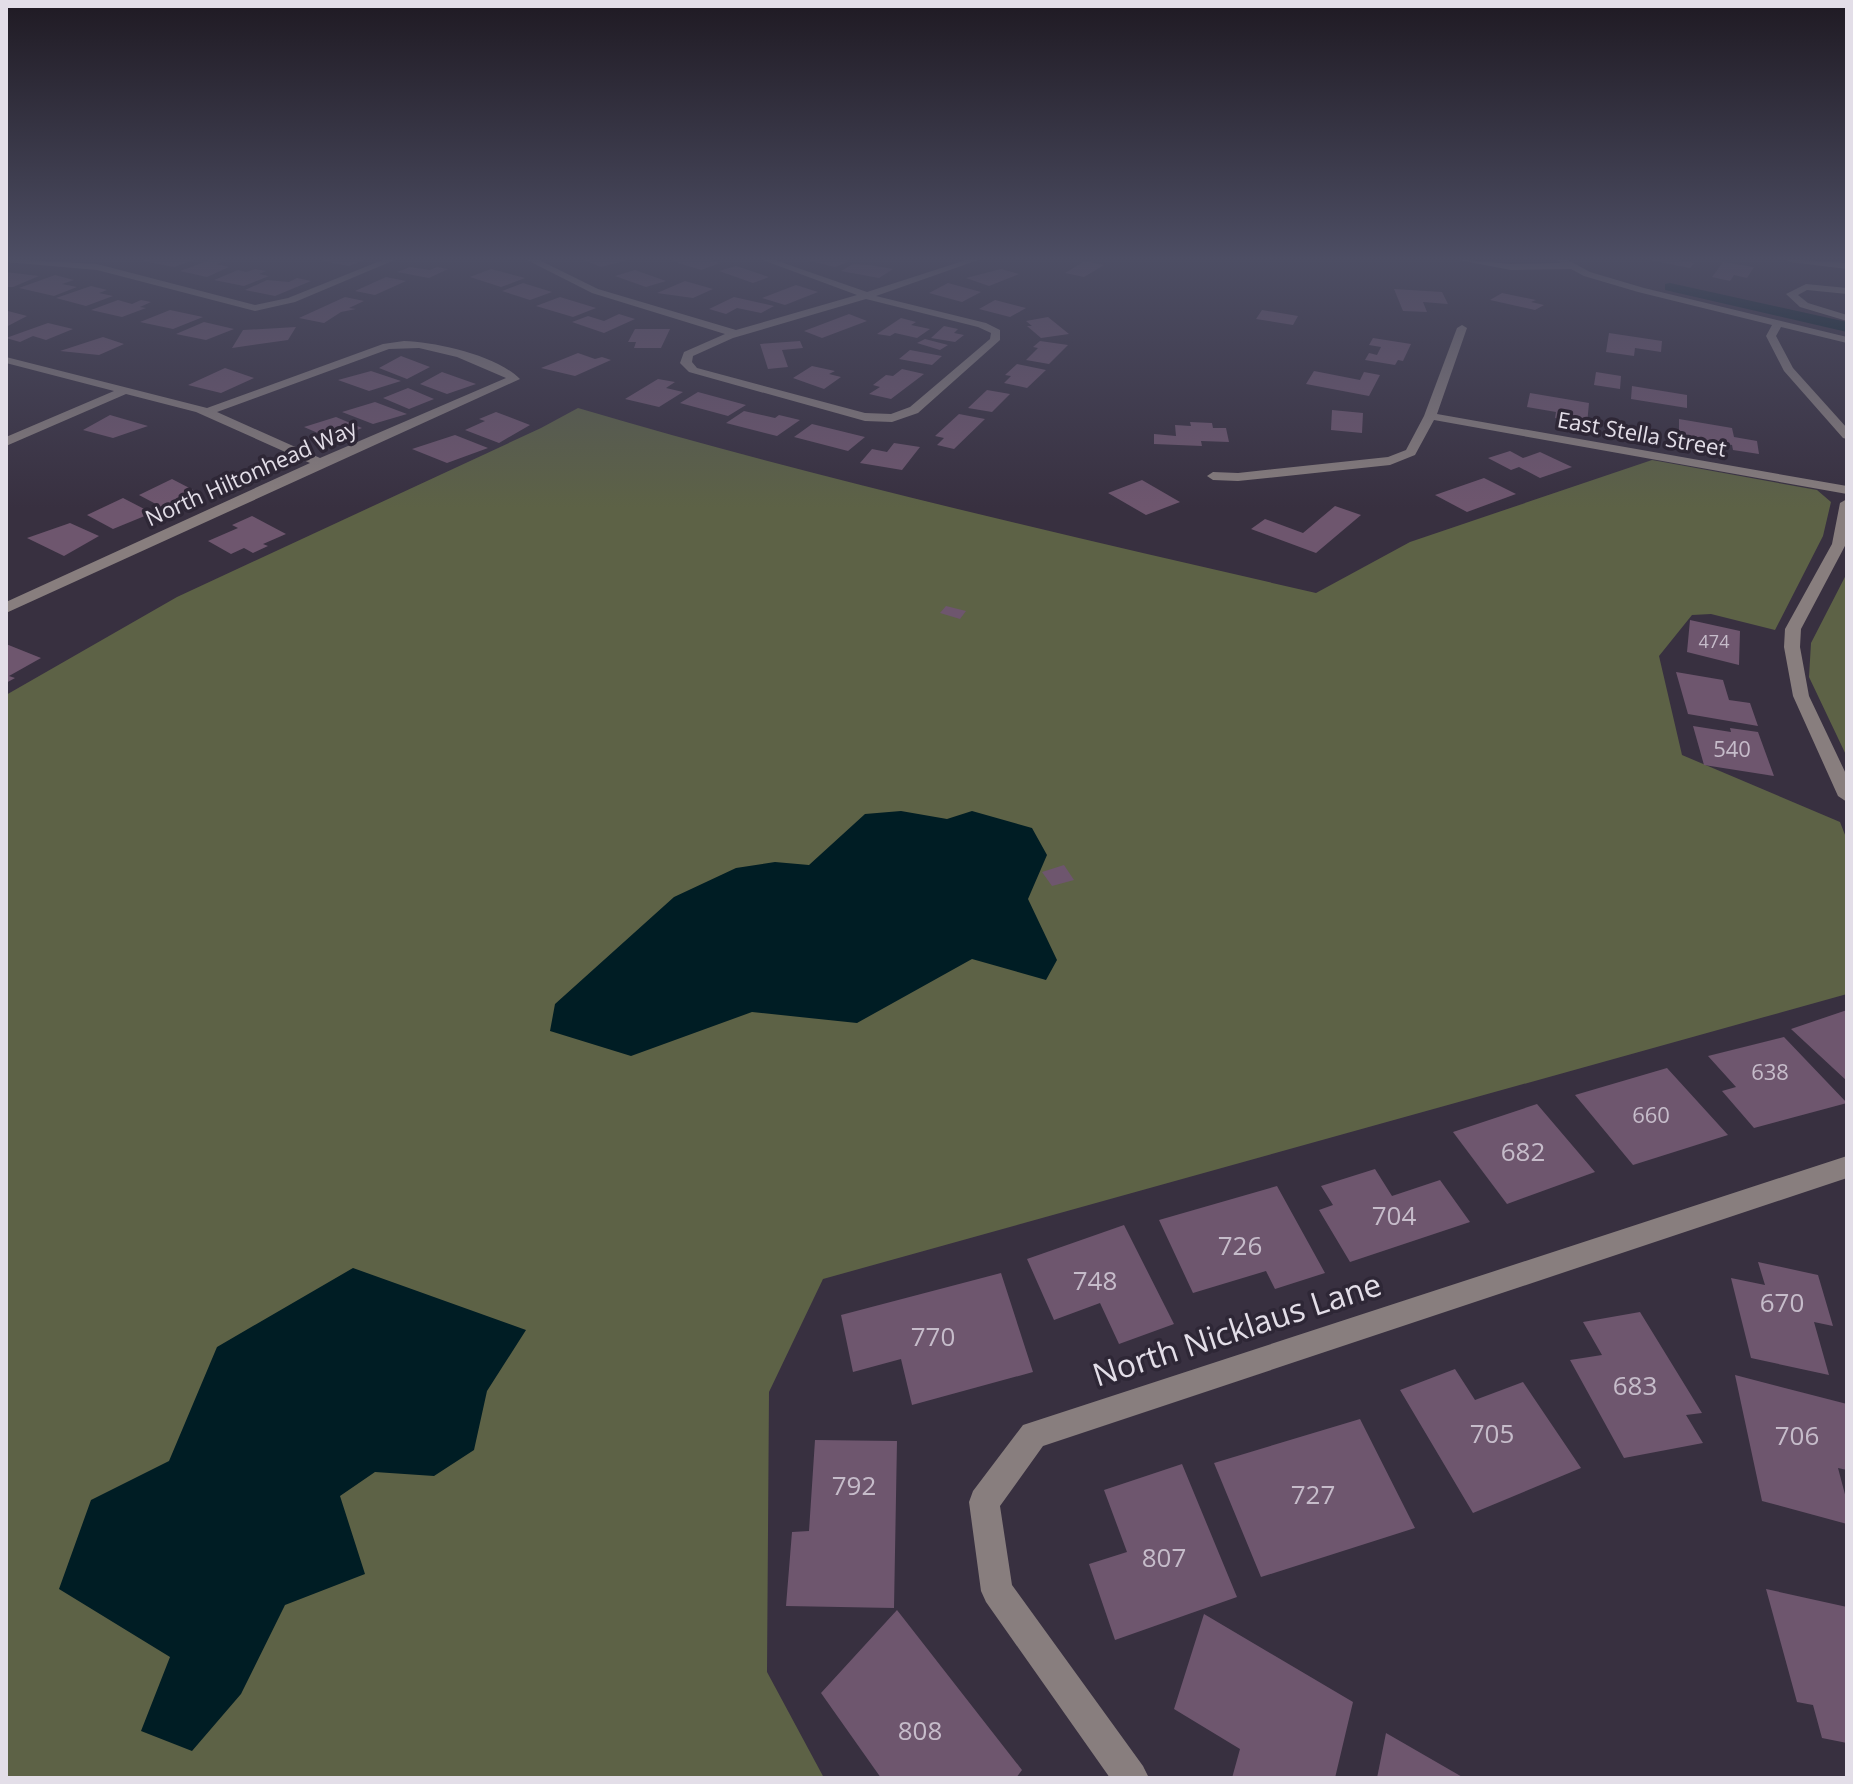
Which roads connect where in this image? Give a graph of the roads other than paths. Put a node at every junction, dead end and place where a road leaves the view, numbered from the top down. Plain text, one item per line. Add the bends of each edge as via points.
1 (409, 342) edge
2 (415, 342) edge
3 (712, 342) edge
4 (992, 342) edge
5 (1456, 342) edge
6 (1774, 342) edge
7 (6, 360) edge
8 (125, 390) junction
9 (207, 412) junction
10 (1430, 416) junction
11 (1847, 435) edge
12 (6, 442) edge
13 (320, 463) junction
14 (1213, 476) dead end
15 (1847, 490) edge
16 (1847, 503) edge
17 (6, 608) edge
18 (1847, 796) edge
19 (1847, 1167) edge
20 (1131, 1778) edge

1 - 9 street, North Hiltonhead Way
2 - 13 street, North Hiltonhead Way via 514,379
3 - 4 street via 688,354 686,363 693,370 865,417 892,418 914,410
5 - 10 street
6 - 11 street via 1788,369
7 - 8 street
8 - 9 street
8 - 12 street
9 - 13 street
10 - 14 street via 1411,452 1390,461
10 - 15 street, East Stella Street
13 - 17 street, North Hiltonhead Way
16 - 18 street via 1839,544 1793,629 1792,647 1801,696
19 - 20 street, North Nicklaus Lane via 1033,1435 984,1502 997,1591

